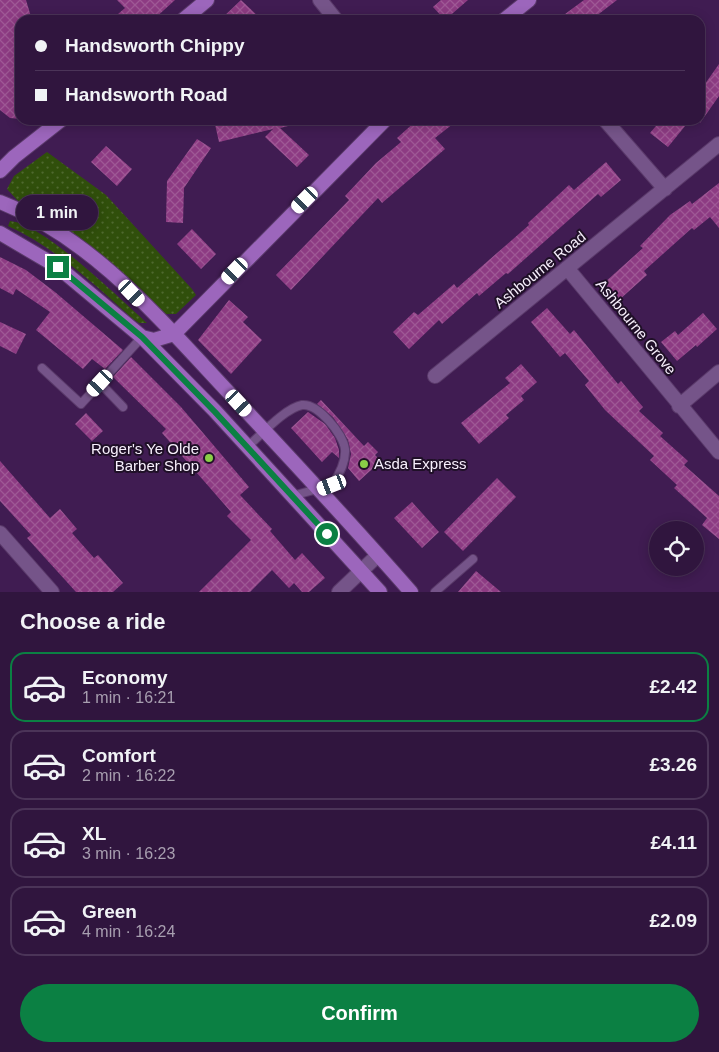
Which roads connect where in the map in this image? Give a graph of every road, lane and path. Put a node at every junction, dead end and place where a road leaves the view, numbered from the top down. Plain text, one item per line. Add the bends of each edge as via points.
1 (207, 0) edge
2 (320, 0) edge
3 (529, 0) edge
4 (189, 15) edge
5 (332, 15) edge
6 (515, 15) edge
7 (55, 125) edge
8 (380, 125) edge
9 (609, 125) edge
10 (719, 144) edge
11 (0, 170) edge
12 (665, 189) junction
13 (0, 202) edge
14 (0, 232) edge
15 (567, 268) junction
16 (174, 334) junction
17 (142, 337) junction
18 (42, 368) dead end
19 (719, 372) edge
20 (435, 376) dead end
21 (100, 383) junction
22 (679, 406) junction
23 (123, 407) dead end
24 (265, 431) junction
25 (247, 448) junction
26 (719, 452) edge
27 (320, 490) junction
28 (292, 496) junction
29 (0, 533) edge
30 (378, 555) junction
31 (473, 559) dead end
32 (362, 572) junction
33 (52, 592) edge
34 (339, 592) edge
35 (380, 592) edge
36 (411, 592) edge
37 (435, 592) edge

1 - 4 main road
2 - 5 street
3 - 6 main road
7 - 11 main road
8 - 16 main road
9 - 12 street
10 - 12 street, Ashbourne Road
12 - 15 street, Ashbourne Road
13 - 16 main road via 28,213 78,246 124,284
14 - 17 main road via 58,267
15 - 20 street, Ashbourne Road
15 - 22 street, Ashbourne Grove
16 - 17 main road via 154,340
16 - 24 main road
17 - 21 lane
17 - 25 main road
18 - 21 lane via 81,404
19 - 22 street
21 - 23 lane
22 - 26 street, Ashbourne Grove
24 - 25 lane
24 - 27 main road
24 - 27 lane via 290,410 302,405 315,408 332,424 345,450 343,464 332,485
25 - 28 main road
27 - 28 lane
27 - 30 main road
28 - 32 main road
29 - 33 street
30 - 32 street
30 - 36 main road
31 - 37 lane
32 - 34 street
32 - 35 main road

